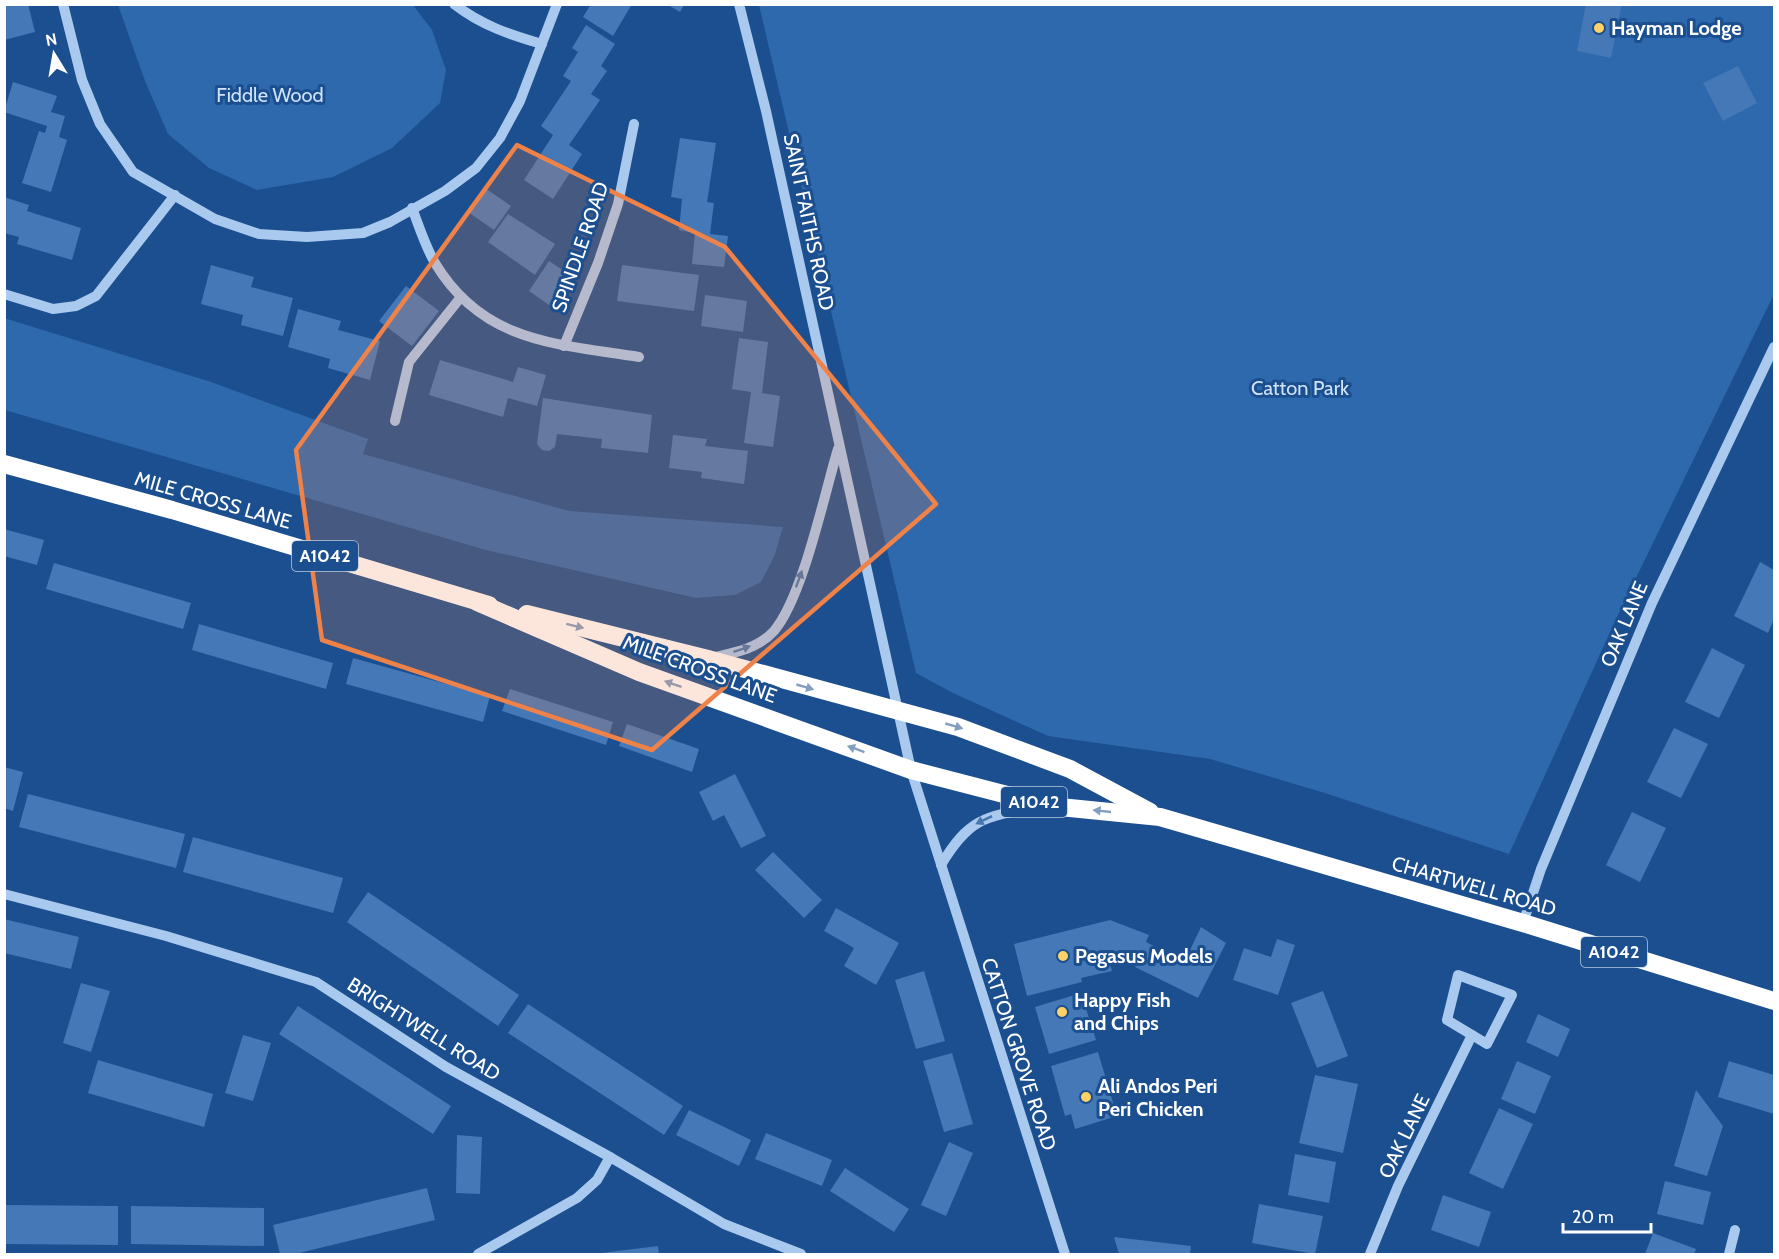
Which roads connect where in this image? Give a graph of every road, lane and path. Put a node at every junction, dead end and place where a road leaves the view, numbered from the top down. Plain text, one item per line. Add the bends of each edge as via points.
1 (63, 4) edge
2 (454, 4) edge
3 (557, 4) edge
4 (739, 4) edge
5 (542, 44) junction
6 (634, 124) dead end
7 (175, 195) junction
8 (412, 208) junction
9 (4, 294) edge
10 (461, 297) junction
11 (564, 345) junction
12 (1774, 347) edge
13 (639, 357) dead end
14 (395, 421) dead end
15 (839, 447) junction
16 (4, 464) edge
17 (477, 602) junction
18 (708, 659) junction
19 (897, 712) junction
20 (911, 770) junction
21 (1050, 806) junction
22 (1160, 817) junction
23 (940, 865) junction
24 (4, 894) edge
25 (1523, 923) junction
26 (1774, 1001) edge
27 (1472, 1035) junction
28 (610, 1157) junction
29 (1735, 1230) dead end
30 (478, 1254) edge
31 (801, 1254) edge
32 (1065, 1254) edge
33 (1370, 1254) edge
34 (1729, 1254) edge

1 - 7 street via 82,80 100,124 133,172
2 - 5 street via 470,17 504,33
3 - 5 street
4 - 15 street, SAINT FAITHS ROAD
5 - 8 street via 520,101 500,138 476,168 445,191
6 - 11 street, SPINDLE ROAD via 618,204
7 - 8 street via 215,219 259,234 295,236 363,233
7 - 9 street via 96,296 76,306 53,309
8 - 10 street via 434,262
10 - 11 street via 483,318 520,336
10 - 14 street via 409,362
11 - 13 street
12 - 25 street, OAK LANE via 1652,603 1541,868
18 -> 15 street, SAINT FAITHS ROAD via 748,649 773,632 799,580
15 - 19 street, SAINT FAITHS ROAD
16 - 17 highway, MILE CROSS LANE / A1042
17 -> 18 highway, MILE CROSS LANE / A1042
20 -> 17 highway, MILE CROSS LANE / A1042 via 639,672
18 -> 19 highway, MILE CROSS LANE / A1042
19 - 20 street, SAINT FAITHS ROAD
19 -> 22 highway, CHARTWELL ROAD / A1042 via 958,727 1070,769
20 - 21 highway, CHARTWELL ROAD / A1042
20 - 23 street, CATTON GROVE ROAD
22 -> 21 highway, CHARTWELL ROAD / A1042
21 -> 23 street via 996,814 977,823 962,832
22 - 25 highway, CHARTWELL ROAD / A1042
23 - 32 street, CATTON GROVE ROAD
24 - 28 street, BRIGHTWELL ROAD via 166,936 316,982 446,1067
25 - 26 highway, CHARTWELL ROAD / A1042
27 - 27 street via 1447,1020 1458,975 1512,995 1487,1044
27 - 33 street, OAK LANE via 1398,1186
28 - 30 street via 597,1180 577,1198
28 - 31 street, BRIGHTWELL ROAD via 724,1224
29 - 34 street

